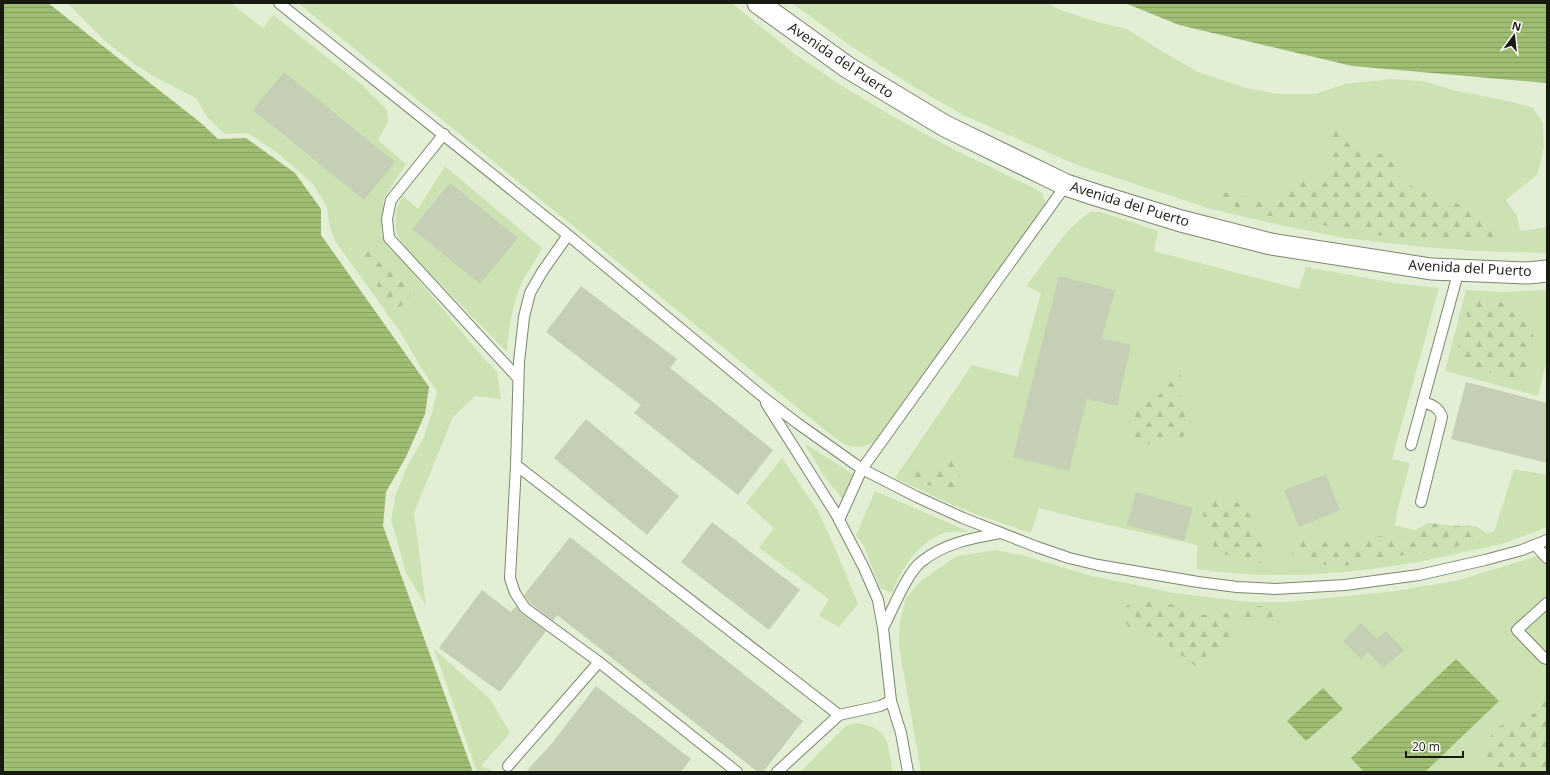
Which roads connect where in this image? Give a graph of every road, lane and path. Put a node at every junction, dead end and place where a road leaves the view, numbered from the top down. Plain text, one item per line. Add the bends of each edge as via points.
1 (279, 3) edge
2 (758, 3) edge
3 (444, 134) junction
4 (1066, 185) junction
5 (568, 235) junction
6 (1458, 270) junction
7 (1547, 271) edge
8 (518, 378) junction
9 (763, 397) junction
10 (1423, 402) junction
11 (1411, 445) dead end
12 (516, 465) junction
13 (862, 469) junction
14 (1421, 502) dead end
15 (839, 520) junction
16 (1002, 534) junction
17 (1547, 540) edge
18 (1535, 545) junction
19 (1547, 558) edge
20 (1547, 603) edge
21 (883, 628) junction
22 (1547, 659) edge
23 (599, 662) junction
24 (891, 701) junction
25 (839, 715) junction
26 (508, 766) dead end
27 (737, 772) edge
28 (777, 772) edge
29 (908, 772) edge

1 - 3 lane
2 - 4 street, Avenida del Puerto via 847,67 946,126
3 - 5 lane
3 - 8 lane via 391,200 387,219 389,238
4 - 6 street, Avenida del Puerto via 1181,221 1271,244 1431,269
4 - 13 lane
5 - 8 lane via 530,293 524,317
5 - 9 lane
6 - 7 street, Avenida del Puerto via 1528,273
6 - 10 lane
8 - 12 lane
9 - 13 lane
9 - 15 lane
10 - 11 lane
10 - 14 lane via 1440,410 1442,417
12 - 23 lane via 510,578 515,593 525,608
12 - 25 lane
13 - 15 lane
13 - 16 lane via 917,497
15 - 21 lane via 878,600
16 - 18 lane via 1063,556 1098,565 1198,582 1275,589 1346,585 1419,575 1485,560
16 - 21 lane via 966,539 920,562 905,584
17 - 18 lane
18 - 19 lane
20 - 22 lane via 1517,630
21 - 24 lane
23 - 26 lane
23 - 27 lane
24 - 25 lane
24 - 29 lane via 901,733
25 - 28 lane

